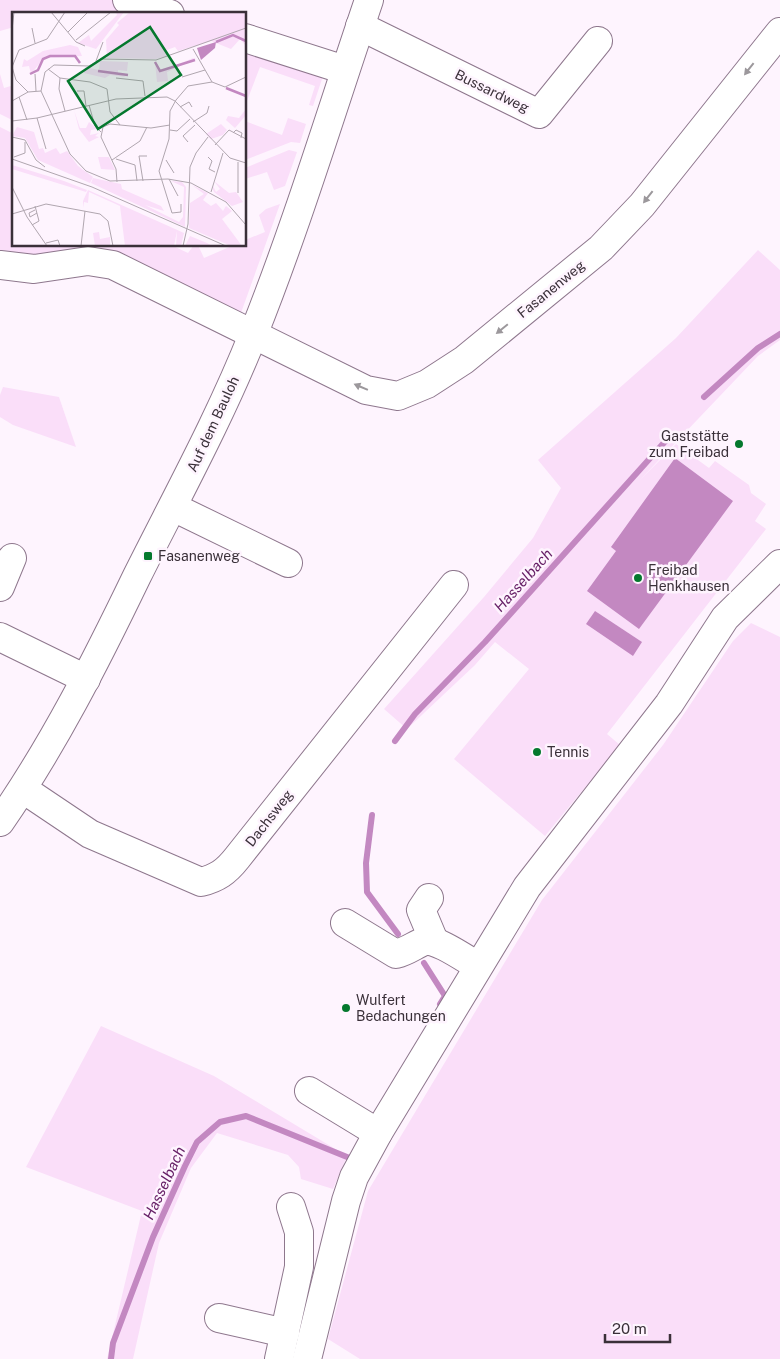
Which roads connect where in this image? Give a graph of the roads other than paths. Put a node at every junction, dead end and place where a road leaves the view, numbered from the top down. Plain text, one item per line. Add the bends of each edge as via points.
1 (127, 0) edge
2 (369, 0) edge
3 (164, 12) edge
4 (360, 26) junction
5 (780, 32) edge
6 (246, 38) edge
7 (598, 40) dead end
8 (346, 70) junction
9 (0, 265) edge
10 (252, 336) junction
11 (173, 508) junction
12 (12, 558) dead end
13 (288, 563) dead end
14 (780, 564) edge
15 (454, 585) dead end
16 (0, 587) edge
17 (0, 637) edge
18 (86, 679) junction
19 (23, 789) junction
20 (0, 822) edge
21 (429, 898) dead end
22 (345, 923) dead end
23 (434, 941) junction
24 (478, 966) junction
25 (309, 1091) dead end
26 (378, 1133) junction
27 (290, 1207) dead end
28 (219, 1318) dead end
29 (285, 1333) junction
30 (279, 1359) edge
31 (307, 1359) edge

1 - 3 street
2 - 4 street, Auf dem Bauloh
4 - 7 street, Bussardweg via 539,114
4 - 8 street, Auf dem Bauloh
5 -> 10 street, Fasanenweg via 642,205 601,248 464,360 427,384 398,396 366,390
6 - 8 street
8 - 10 street, Auf dem Bauloh via 286,251
9 - 10 street, Fasanenweg via 34,268 88,261 113,265
10 - 11 street, Auf dem Bauloh
11 - 13 street
11 - 18 street, Auf dem Bauloh
12 - 16 street
14 - 24 street via 725,618 669,704 527,887
15 - 19 street, Dachsweg via 226,872 216,878 200,882 90,834
17 - 18 street
18 - 19 street, Auf dem Bauloh
19 - 20 street, Auf dem Bauloh
21 - 23 street via 421,910
22 - 23 street via 396,954 409,951 425,941
23 - 24 street
24 - 26 street
25 - 26 street
26 - 31 street via 354,1177 346,1202
27 - 29 street via 299,1232 299,1267
28 - 29 street
29 - 30 street

